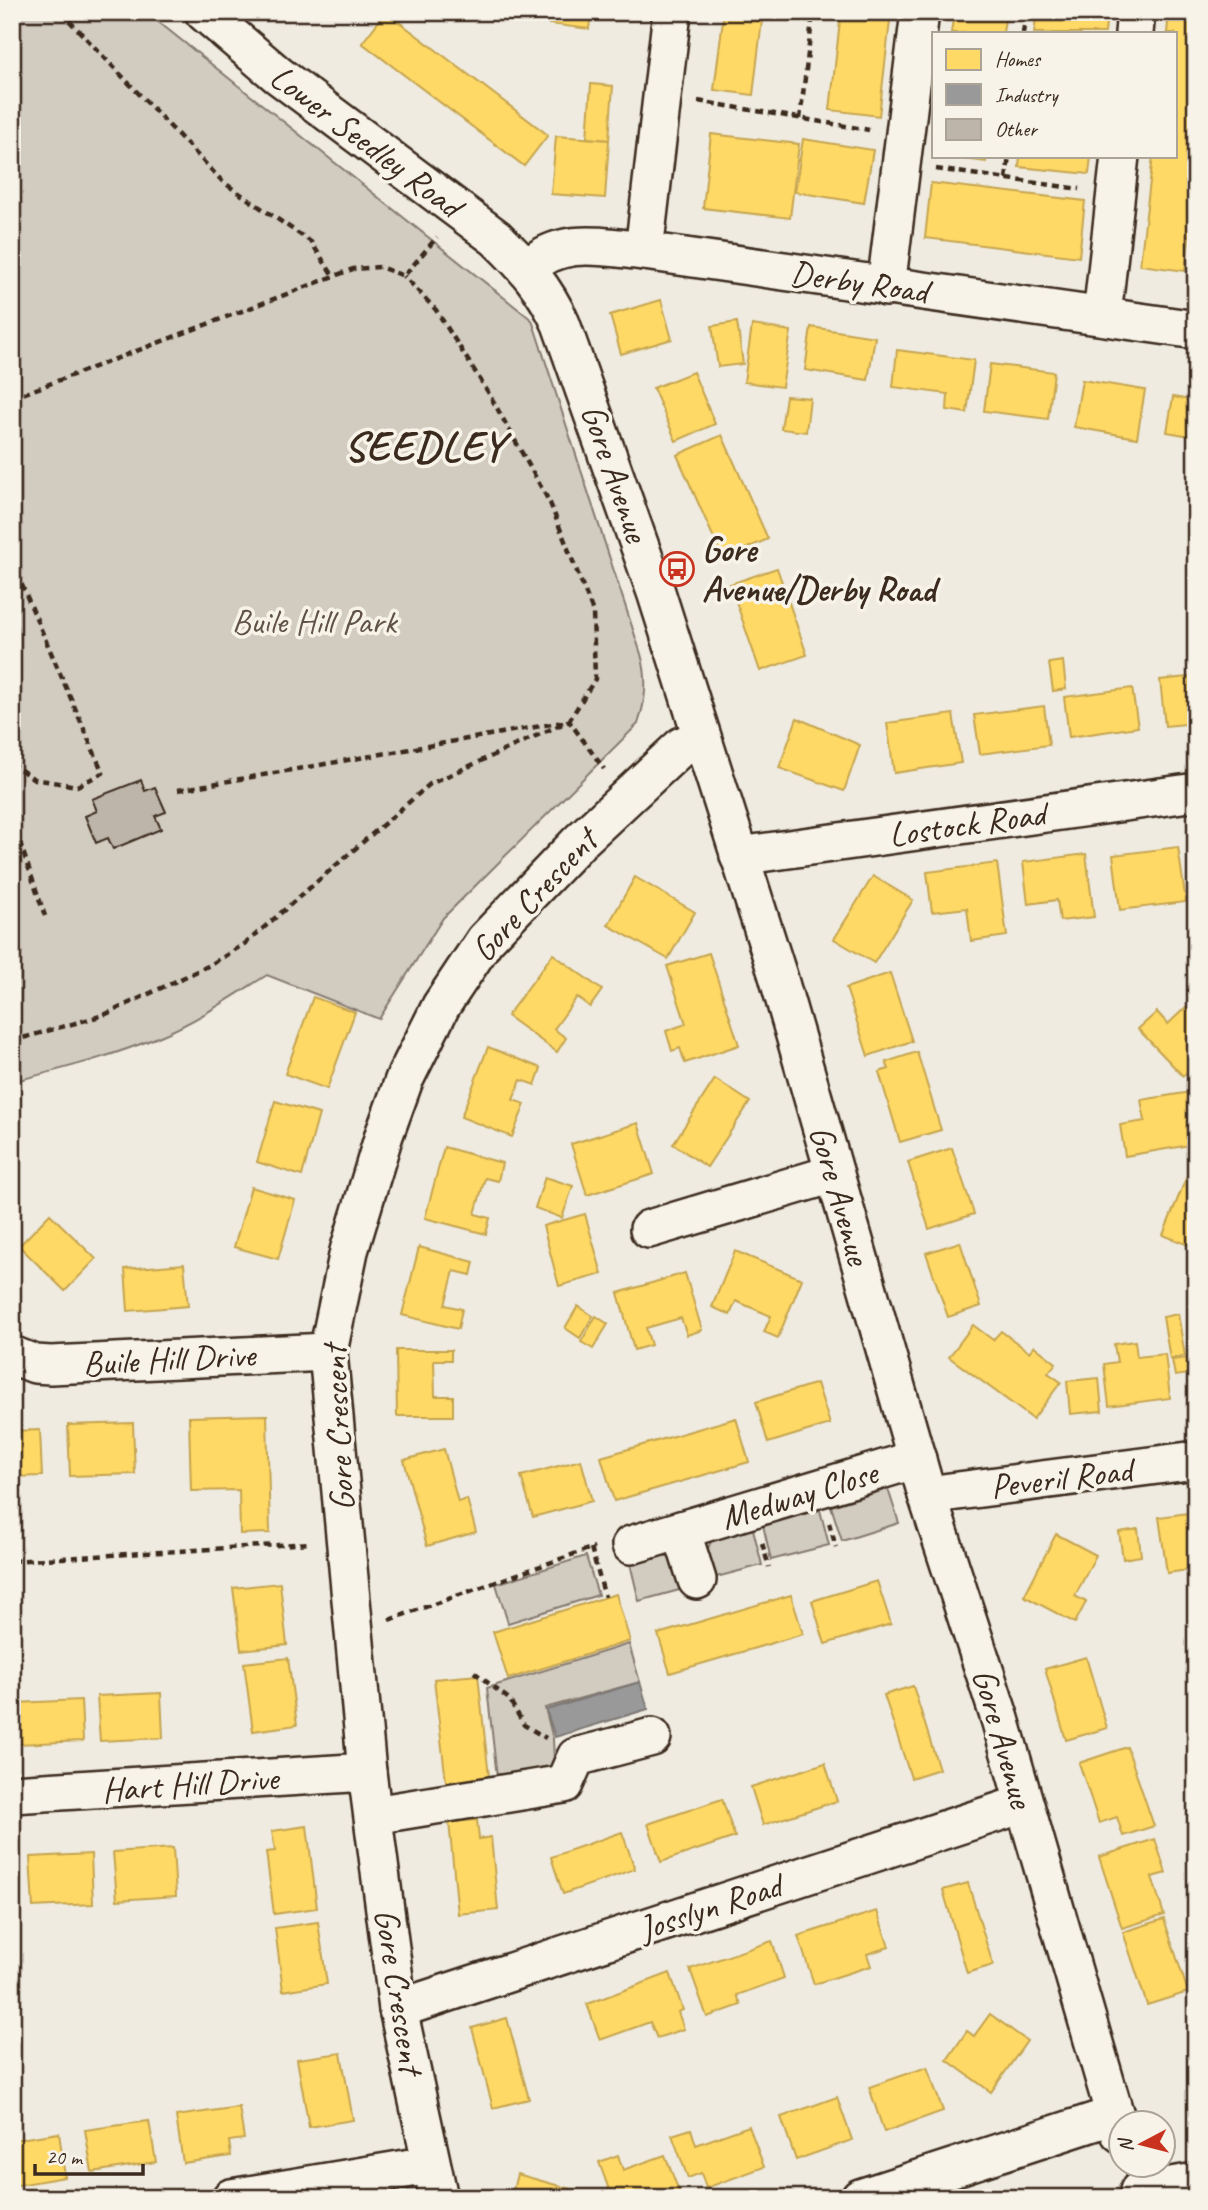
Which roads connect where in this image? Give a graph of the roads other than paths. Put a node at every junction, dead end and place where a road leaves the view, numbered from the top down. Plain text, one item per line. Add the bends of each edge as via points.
1 (204, 12) edge
2 (672, 12) edge
3 (920, 12) edge
4 (1136, 12) edge
5 (1134, 32) edge
6 (1120, 158) edge
7 (644, 251) junction
8 (528, 268) junction
9 (887, 287) junction
10 (1102, 316) junction
11 (1196, 330) edge
12 (702, 738) junction
13 (1196, 792) edge
14 (739, 856) junction
15 (833, 1174) junction
16 (649, 1229) dead end
17 (328, 1352) junction
18 (12, 1354) edge
19 (917, 1459) junction
20 (1196, 1460) edge
21 (927, 1495) junction
22 (681, 1530) junction
23 (631, 1545) road end
24 (697, 1580) dead end
25 (652, 1737) dead end
26 (367, 1772) junction
27 (12, 1794) edge
28 (1023, 1804) junction
29 (374, 1815) junction
30 (398, 2009) junction
31 (1113, 2108) edge
32 (1106, 2127) edge
33 (435, 2181) edge
34 (1196, 2182) edge
35 (1137, 2185) edge
36 (231, 2198) edge
37 (860, 2198) edge

1 - 8 street, Lower Seedley Road via 278,75 496,238
2 - 7 street
3 - 9 street
4 - 5 street
6 - 10 street
7 - 8 street, Derby Road via 564,247 542,255
7 - 9 street, Derby Road
8 - 12 street, Gore Avenue via 548,294 561,324 652,579
9 - 10 street, Derby Road
10 - 11 street, Derby Road
12 - 14 street, Gore Avenue
12 - 17 street, Gore Crescent via 682,746 542,880 485,940 441,1006 404,1080 384,1135 349,1251
13 - 14 street, Lostock Road
14 - 15 street, Gore Avenue
15 - 16 street
15 - 19 street, Gore Avenue
17 - 18 street, Buile Hill Drive via 51,1365
17 - 26 street, Gore Crescent
19 - 21 street, Gore Avenue
19 - 22 street, Medway Close
20 - 21 street, Peveril Road
21 - 28 street, Gore Avenue
22 - 23 street, Medway Close
22 - 24 street, Medway Close
25 - 29 street via 576,1757 564,1784
26 - 27 street, Hart Hill Drive
26 - 29 street, Gore Crescent
28 - 30 street, Josslyn Road
28 - 31 street, Gore Avenue
29 - 30 street, Gore Crescent
30 - 33 street, Gore Crescent
32 - 37 street
33 - 36 street
34 - 35 street

